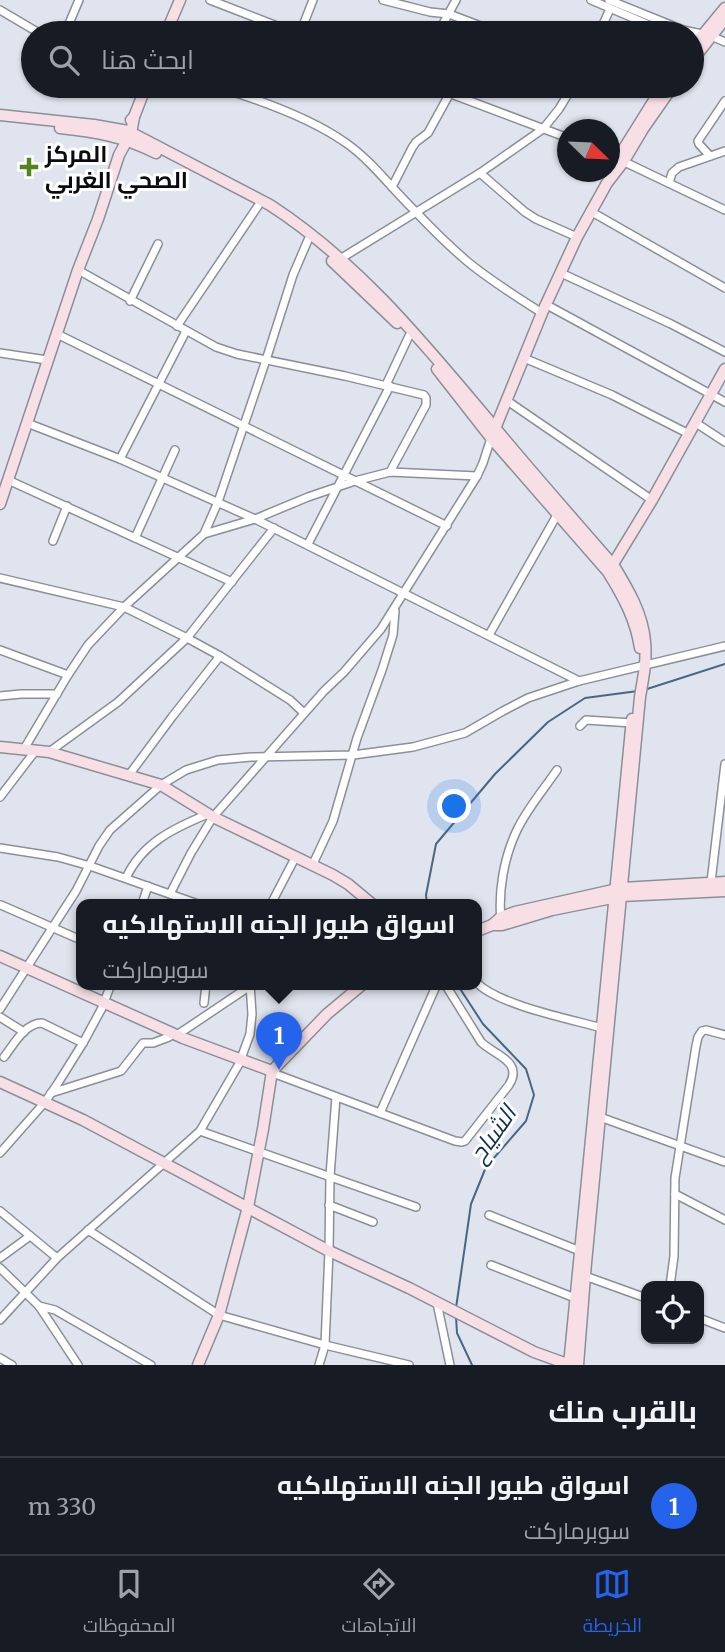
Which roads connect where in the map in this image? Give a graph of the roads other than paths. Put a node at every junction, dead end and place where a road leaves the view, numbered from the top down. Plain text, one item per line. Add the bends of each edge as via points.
1 (79, 0) edge
2 (180, 0) edge
3 (210, 0) edge
4 (313, 0) edge
5 (383, 0) edge
6 (456, 0) edge
7 (591, 0) edge
8 (627, 3) edge
9 (610, 4) edge
10 (725, 8) edge
11 (0, 10) edge
12 (449, 14) junction
13 (725, 19) edge
14 (70, 21) edge
15 (171, 21) edge
16 (265, 21) edge
17 (303, 21) edge
18 (445, 21) edge
19 (467, 21) edge
20 (604, 21) edge
21 (644, 21) edge
22 (664, 21) edge
23 (21, 22) edge
24 (706, 40) edge
25 (142, 98) edge
26 (251, 98) edge
27 (447, 98) edge
28 (463, 98) edge
29 (566, 98) edge
30 (655, 98) edge
31 (665, 98) edge
32 (725, 101) edge
33 (0, 116) edge
34 (0, 122) edge
35 (543, 129) junction
36 (557, 134) edge
37 (126, 135) junction
38 (725, 151) edge
39 (620, 153) edge
40 (620, 155) edge
41 (710, 156) junction
42 (620, 159) edge
43 (480, 173) junction
44 (607, 182) edge
45 (669, 183) junction
46 (392, 187) junction
47 (254, 201) junction
48 (725, 210) edge
49 (590, 211) junction
50 (416, 213) junction
51 (577, 237) junction
52 (308, 240) junction
53 (158, 244) dead end
54 (340, 259) junction
55 (78, 270) junction
56 (561, 273) junction
57 (725, 288) edge
58 (131, 301) junction
59 (545, 309) junction
60 (177, 326) junction
61 (186, 331) junction
62 (57, 334) junction
63 (410, 336) junction
64 (725, 352) edge
65 (0, 353) edge
66 (524, 358) junction
67 (47, 360) junction
68 (266, 360) junction
69 (725, 369) edge
70 (159, 383) junction
71 (388, 386) junction
72 (712, 394) junction
73 (725, 402) edge
74 (504, 403) junction
75 (481, 410) junction
76 (27, 423) junction
77 (696, 423) junction
78 (243, 426) junction
79 (493, 433) junction
80 (689, 434) junction
81 (725, 442) edge
82 (175, 450) dead end
83 (120, 459) junction
84 (390, 472) junction
85 (344, 476) junction
86 (477, 476) junction
87 (162, 478) junction
88 (8, 481) junction
89 (355, 481) junction
90 (339, 487) junction
91 (652, 500) junction
92 (218, 502) junction
93 (0, 504) edge
94 (67, 506) junction
95 (557, 515) junction
96 (256, 519) junction
97 (447, 526) junction
98 (274, 528) junction
99 (204, 534) junction
100 (135, 538) junction
101 (53, 541) dead end
102 (308, 544) junction
103 (180, 558) junction
104 (611, 569) junction
105 (0, 579) edge
106 (232, 582) junction
107 (403, 593) junction
108 (124, 607) junction
109 (395, 608) junction
110 (489, 635) junction
111 (187, 638) junction
112 (725, 646) edge
113 (0, 650) edge
114 (220, 656) junction
115 (641, 671) junction
116 (68, 675) junction
117 (579, 681) junction
118 (57, 694) junction
119 (0, 696) edge
120 (637, 697) junction
121 (304, 713) junction
122 (632, 723) junction
123 (580, 726) dead end
124 (0, 747) edge
125 (24, 749) junction
126 (36, 750) junction
127 (50, 752) junction
128 (353, 755) junction
129 (267, 756) junction
130 (725, 764) edge
131 (556, 770) dead end
132 (129, 775) junction
133 (161, 785) junction
134 (0, 797) edge
135 (211, 816) junction
136 (0, 848) edge
137 (295, 858) junction
138 (90, 866) junction
139 (312, 866) junction
140 (126, 878) junction
141 (725, 882) edge
142 (711, 883) junction
143 (148, 886) junction
144 (725, 891) edge
145 (619, 893) junction
146 (170, 894) junction
147 (144, 899) edge
148 (184, 899) edge
149 (274, 899) edge
150 (366, 899) edge
151 (1, 905) edge
152 (498, 922) junction
153 (52, 928) junction
154 (482, 928) edge
155 (76, 938) edge
156 (0, 956) edge
157 (0, 962) edge
158 (26, 970) junction
159 (482, 988) edge
160 (109, 990) edge
161 (205, 990) edge
162 (242, 990) edge
163 (250, 990) edge
164 (356, 990) edge
165 (434, 990) edge
166 (449, 990) edge
167 (204, 1003) dead end
168 (104, 1005) junction
169 (0, 1009) edge
170 (0, 1017) edge
171 (603, 1028) junction
172 (24, 1032) junction
173 (725, 1035) edge
174 (173, 1036) junction
175 (83, 1043) junction
176 (4, 1057) dead end
177 (240, 1062) junction
178 (273, 1074) junction
179 (0, 1082) edge
180 (336, 1097) junction
181 (48, 1098) junction
182 (380, 1113) junction
183 (597, 1116) junction
184 (200, 1131) junction
185 (681, 1146) junction
186 (259, 1151) junction
187 (0, 1153) edge
188 (725, 1162) edge
189 (165, 1163) junction
190 (330, 1176) junction
191 (675, 1195) junction
192 (329, 1205) junction
193 (248, 1207) junction
194 (416, 1207) dead end
195 (0, 1211) edge
196 (489, 1214) dead end
197 (725, 1220) edge
198 (373, 1222) dead end
199 (88, 1230) junction
200 (30, 1236) junction
201 (329, 1251) junction
202 (580, 1251) junction
203 (0, 1258) edge
204 (57, 1258) junction
205 (491, 1265) dead end
206 (0, 1268) edge
207 (585, 1276) junction
208 (671, 1281) edge
209 (26, 1292) junction
210 (641, 1296) edge
211 (575, 1298) junction
212 (437, 1303) junction
213 (39, 1306) junction
214 (219, 1315) junction
215 (0, 1320) edge
216 (704, 1320) edge
217 (725, 1328) edge
218 (325, 1345) junction
219 (0, 1358) edge
220 (12, 1365) edge
221 (78, 1365) edge
222 (151, 1365) edge
223 (199, 1365) edge
224 (319, 1365) edge
225 (409, 1365) edge
226 (450, 1365) edge
227 (569, 1365) edge
228 (578, 1365) edge

1 - 14 street
2 - 15 main road
3 - 16 street
4 - 17 street
5 - 12 street
6 - 12 street
7 - 9 street
8 - 9 street
8 - 22 street
9 - 20 street
9 - 21 street
10 - 24 main road
11 - 23 street
12 - 18 street
12 - 19 street
13 - 24 main road
25 - 37 main road
26 - 46 street via 328,132 360,153
27 - 46 street via 428,132 412,148
28 - 35 street
29 - 35 street
30 - 39 main road
31 - 40 main road
32 - 41 street via 698,141
33 - 37 main road via 94,125
34 - 37 main road
35 - 36 street
35 - 43 street
37 - 47 main road
37 - 55 main road
38 - 41 street
41 - 45 street via 680,167
42 - 45 street
43 - 50 street
43 - 51 street via 536,219
44 - 49 main road
45 - 48 street
46 - 50 street
47 - 52 main road
47 - 54 main road via 286,216
47 - 60 street
49 - 51 main road
49 - 57 street
50 - 54 street
50 - 59 street via 467,261 510,293
51 - 56 main road
52 - 63 main road
52 - 68 street
53 - 58 street
54 - 75 main road via 387,302
55 - 58 street
55 - 62 main road
56 - 59 main road
56 - 64 street
58 - 60 street
59 - 66 main road
59 - 72 street
60 - 61 street
61 - 68 street via 223,350
61 - 70 street
62 - 67 main road
62 - 70 street
63 - 71 street
63 - 79 main road
65 - 67 street
66 - 74 main road
66 - 80 street
67 - 76 main road
68 - 71 street
68 - 78 street
69 - 72 main road
70 - 78 street
70 - 83 street
71 - 84 street via 424,395 427,401
71 - 85 street
72 - 73 street
72 - 77 main road
74 - 75 main road
74 - 79 main road
74 - 91 street
75 - 79 main road
76 - 83 street
76 - 88 main road
77 - 80 main road
77 - 81 street
78 - 85 street
78 - 92 street
79 - 86 street
79 - 95 main road
79 - 104 main road
80 - 91 main road
82 - 87 street
83 - 87 street
84 - 86 street
84 - 89 street
85 - 89 street
85 - 90 street
86 - 97 street
87 - 92 street
87 - 100 street
88 - 93 main road
88 - 94 street
89 - 90 street
89 - 97 street
90 - 96 street
90 - 102 street
91 - 104 main road
92 - 96 street
92 - 99 street
94 - 100 street
94 - 101 street
95 - 104 main road
95 - 110 street
96 - 98 street
96 - 99 street
97 - 107 street
98 - 102 street
98 - 106 street
99 - 103 street
100 - 103 street
102 - 107 street
103 - 106 street
103 - 108 street
104 - 115 main road via 633,619
105 - 108 street
106 - 111 street
107 - 109 street
107 - 110 street
108 - 111 street
108 - 116 street via 88,645
109 - 121 street via 372,641
109 - 128 street via 391,644
110 - 117 street
111 - 114 street
111 - 127 street via 118,702
112 - 115 street
113 - 116 street
114 - 121 street via 284,695
114 - 132 street
115 - 117 street
115 - 120 main road
116 - 118 street
117 - 128 street via 528,698 454,737
118 - 119 street
118 - 125 street
120 - 122 main road
120 - 145 main road
121 - 129 street
122 - 123 street via 586,720
122 - 145 main road
124 - 125 main road
125 - 126 main road
126 - 127 main road
126 - 134 street
127 - 132 main road
128 - 129 street
128 - 139 street
129 - 133 street via 218,760 186,770
129 - 135 street
130 - 142 street
131 - 152 street via 511,844
132 - 133 main road
133 - 135 main road
133 - 138 street via 110,830
135 - 137 main road
135 - 140 street via 177,827 156,841
135 - 146 street
136 - 138 street
137 - 139 main road
137 - 149 street
138 - 140 street
138 - 153 street
139 - 150 main road
140 - 143 street
141 - 142 main road
142 - 145 main road
143 - 146 street
143 - 147 street
144 - 145 main road
145 - 152 main road via 552,903
145 - 171 main road
145 - 183 main road
146 - 148 street
151 - 153 street
152 - 154 main road
153 - 155 street
153 - 158 street
156 - 158 main road
157 - 158 main road
158 - 168 main road
158 - 169 street
159 - 171 street via 533,1010
160 - 168 street
161 - 167 street
162 - 174 street
163 - 177 street via 252,1025
164 - 178 main road via 327,1014
165 - 182 street
166 - 182 street via 481,1042 509,1064 512,1080 462,1142
168 - 174 main road
168 - 175 street
170 - 172 street
171 - 183 main road
172 - 175 street via 32,1024 42,1023
172 - 176 street
173 - 185 street via 706,1030 698,1037
174 - 177 main road
174 - 181 street via 143,1043 121,1071
175 - 181 street
177 - 178 main road
177 - 184 street
178 - 180 street
178 - 186 main road
179 - 181 main road
180 - 182 street
180 - 190 street
181 - 187 street
181 - 189 main road
183 - 185 street
183 - 202 main road
183 - 207 main road
184 - 186 street
184 - 189 street
185 - 188 street
185 - 191 street
186 - 190 street
186 - 193 main road
189 - 193 main road
189 - 199 street
190 - 192 street
190 - 194 street
191 - 197 street
191 - 208 street
192 - 198 street
192 - 201 street
193 - 201 main road
193 - 214 main road
195 - 200 street
196 - 202 street
199 - 204 street
199 - 214 street
200 - 203 street
200 - 204 street
201 - 212 main road
201 - 218 street
202 - 211 main road
204 - 209 street
205 - 211 street
206 - 209 street
207 - 210 street
207 - 228 main road
209 - 213 street
209 - 215 street
211 - 227 main road
212 - 226 street
212 - 227 main road
213 - 221 street
213 - 222 street via 55,1310
214 - 218 street
214 - 223 main road
216 - 217 street
218 - 224 street
218 - 225 street
219 - 220 street

